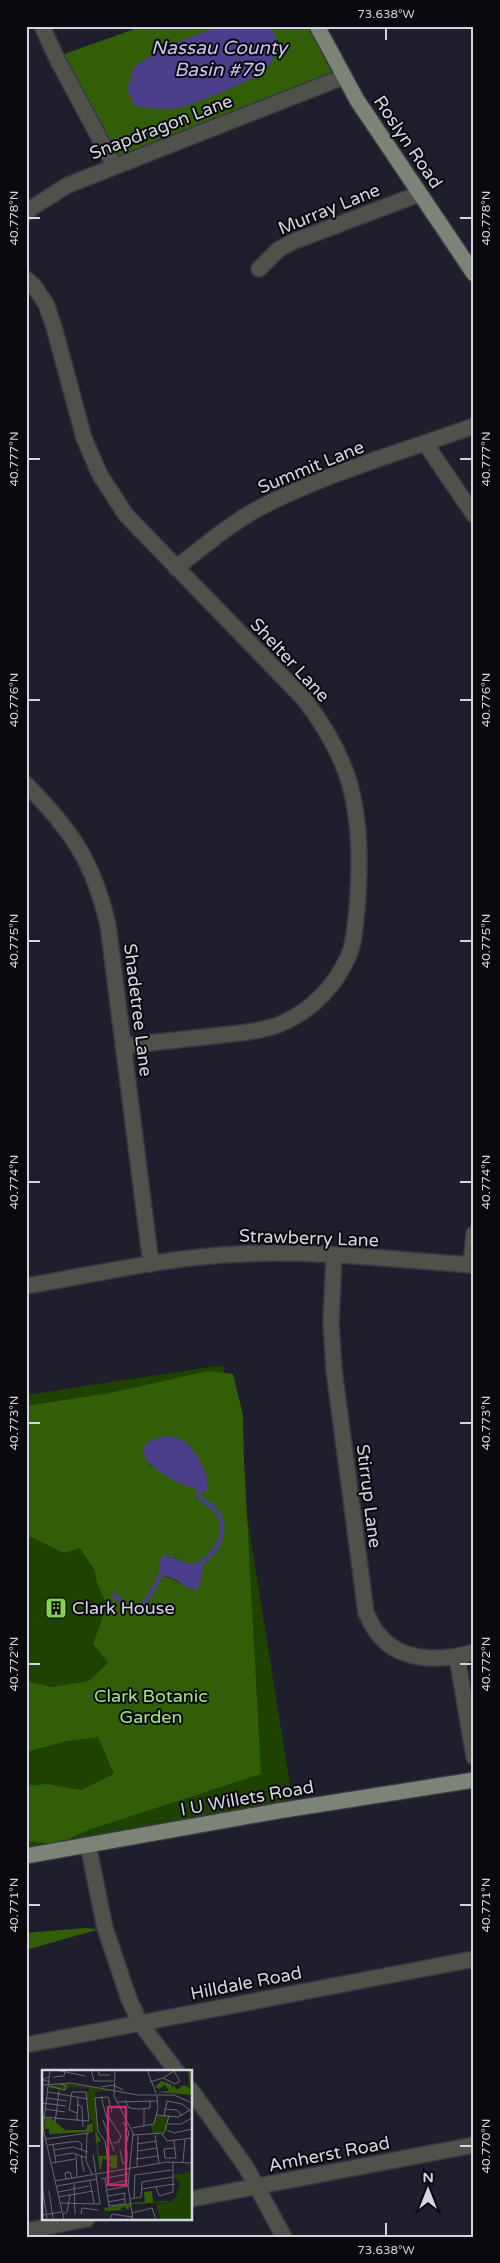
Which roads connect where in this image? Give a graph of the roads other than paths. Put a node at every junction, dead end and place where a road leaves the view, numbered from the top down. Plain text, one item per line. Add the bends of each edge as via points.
1 (42, 26) edge
2 (317, 26) edge
3 (343, 77) junction
4 (114, 165) junction
5 (419, 194) junction
6 (26, 213) edge
7 (259, 269) dead end
8 (474, 274) edge
9 (26, 279) edge
10 (474, 426) edge
11 (425, 443) junction
12 (474, 515) edge
13 (176, 568) junction
14 (26, 784) edge
15 (123, 1046) junction
16 (474, 1234) edge
17 (334, 1256) junction
18 (151, 1264) junction
19 (472, 1265) edge
20 (26, 1286) edge
21 (474, 1652) edge
22 (457, 1657) junction
23 (474, 1757) edge
24 (474, 1780) edge
25 (88, 1845) junction
26 (26, 1856) edge
27 (474, 1958) edge
28 (140, 2023) junction
29 (26, 2045) edge
30 (175, 2070) edge
31 (192, 2091) edge
32 (474, 2145) edge
33 (256, 2187) junction
34 (192, 2199) edge
35 (82, 2220) edge
36 (26, 2231) edge
37 (284, 2237) edge

1 - 4 street
2 - 3 main road, Roslyn Road
3 - 4 street, Snapdragon Lane
3 - 5 main road, Roslyn Road
4 - 6 street, Snapdragon Lane via 68,185
5 - 7 street, Murray Lane via 292,242 278,250
5 - 8 main road, Roslyn Road
9 - 13 street, Shelter Lane via 46,304 84,438 100,475 126,515
10 - 11 street, Summit Lane
11 - 12 street
11 - 13 street, Summit Lane via 300,489 261,507
13 - 15 street, Shelter Lane via 304,699 321,721 339,754 350,785 359,834 355,932 349,956 334,982 308,1009 286,1022 254,1031
14 - 15 street, Shadetree Lane via 80,847 100,892 108,925
15 - 18 street, Shadetree Lane
16 - 19 street
17 - 18 street, Strawberry Lane via 240,1254
17 - 19 street, Strawberry Lane
17 - 22 street, Stirrup Lane via 331,1322 334,1370 366,1613 380,1637 404,1653 426,1658
18 - 20 street, Strawberry Lane
21 - 22 street, Stirrup Lane
22 - 23 street
24 - 25 main road, I U Willets Road
25 - 26 main road, I U Willets Road
25 - 28 street via 112,1952
27 - 28 street, Hilldale Road
28 - 29 street, Hilldale Road
28 - 30 street
31 - 33 street via 246,2167
32 - 33 street, Amherst Road
33 - 34 street, Amherst Road
33 - 37 street
35 - 36 street

